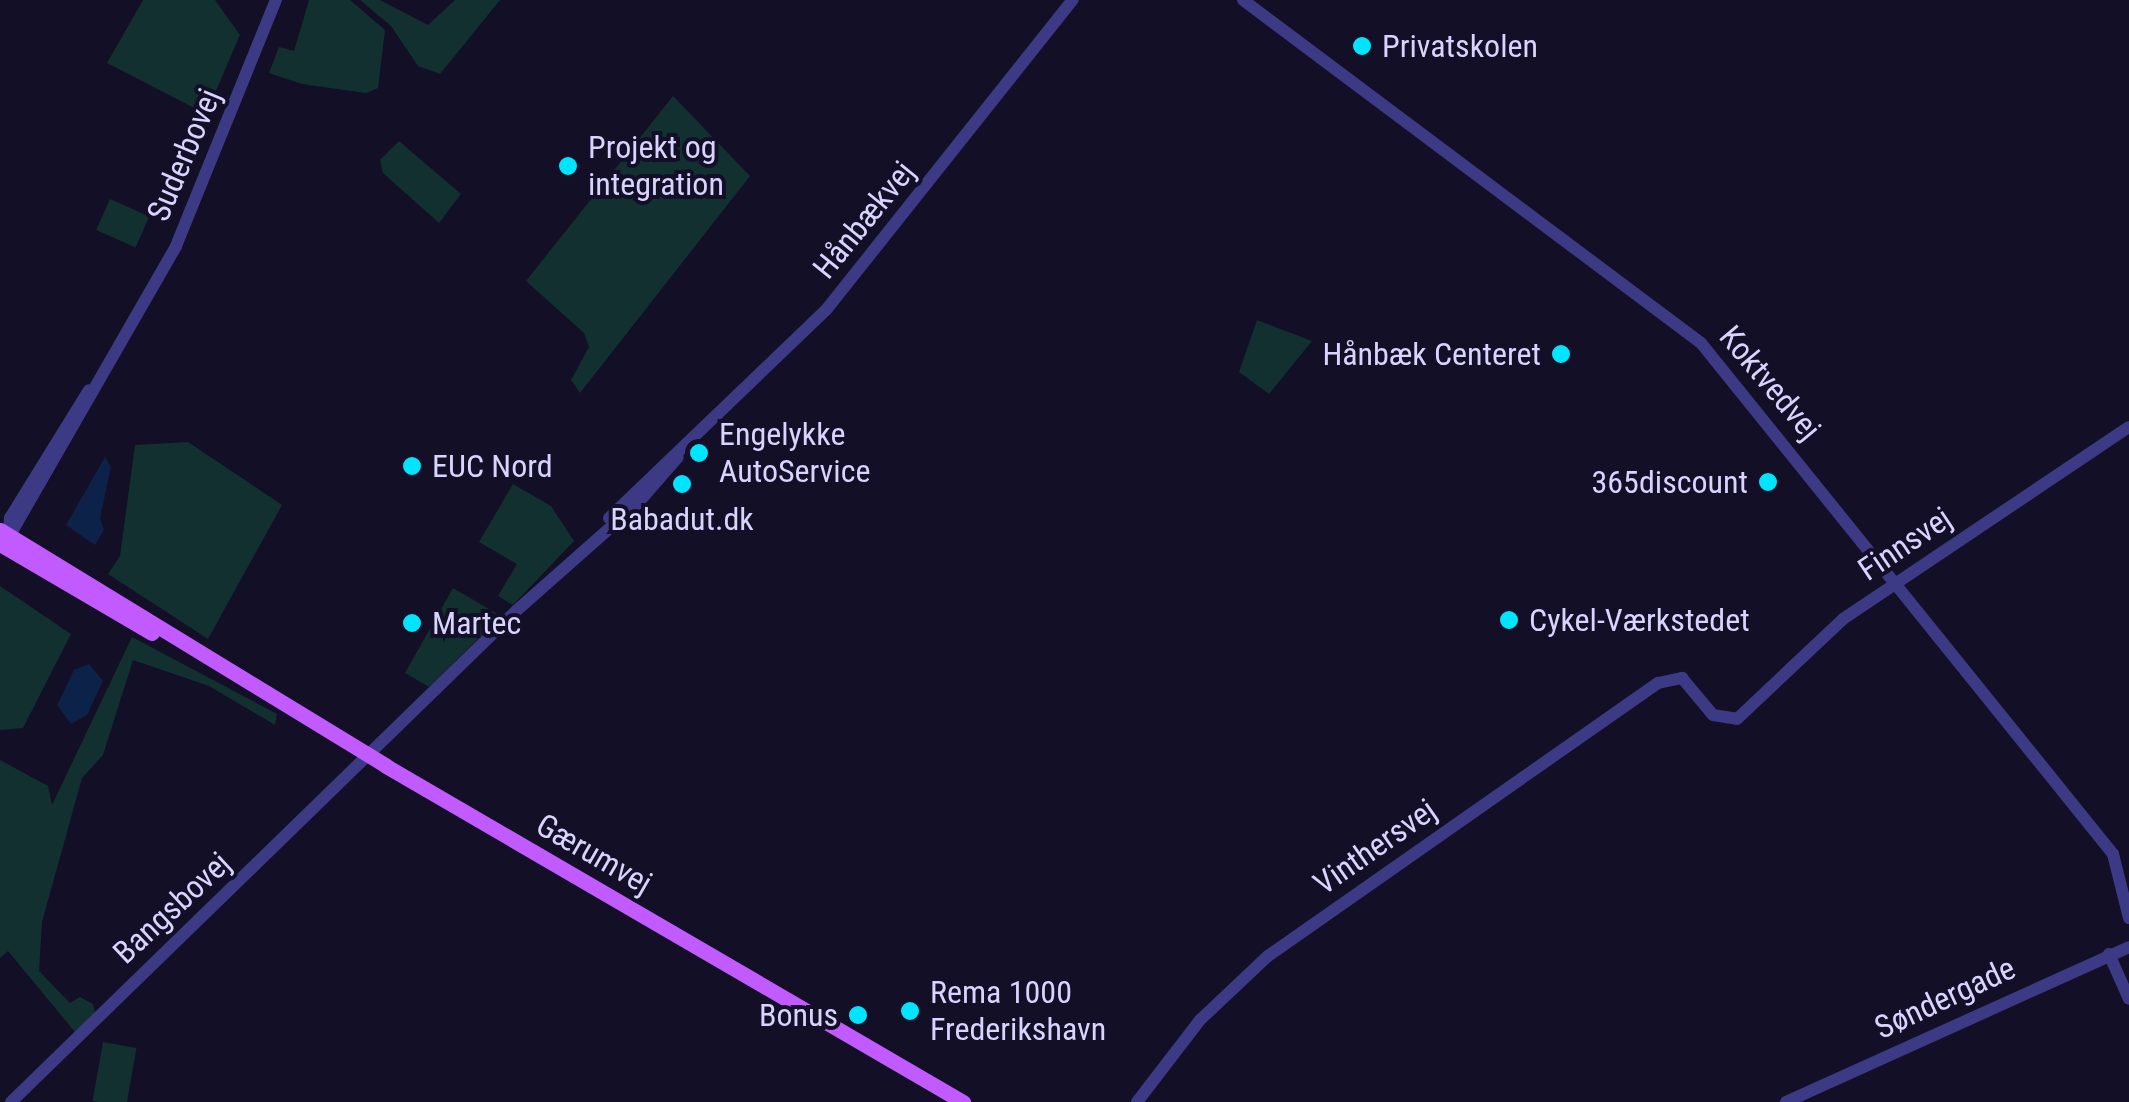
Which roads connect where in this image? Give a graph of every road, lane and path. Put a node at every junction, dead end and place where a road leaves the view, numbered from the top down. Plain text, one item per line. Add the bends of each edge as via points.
1 (276, 0) edge
2 (1073, 0) edge
3 (1242, 0) edge
4 (2129, 426) edge
5 (3, 539) edge
6 (1896, 582) junction
7 (1677, 676) joint
8 (371, 755) junction
9 (2129, 918) edge
10 (2129, 947) edge
11 (2109, 954) junction
12 (2129, 999) edge
13 (11, 1102) edge
14 (963, 1102) edge
15 (1137, 1102) edge
16 (1786, 1102) edge

1 - 5 street, Suderbovej via 204,185 132,326
2 - 8 street, Hånbækvej via 826,310
3 - 6 street, Koktvedvej via 1701,342
4 - 6 street, Finnsvej
5 - 8 main road, Gærumvej
6 - 7 street, Finnsvej via 1822,636 1737,719 1725,720
6 - 9 street, Koktvedvej via 2117,859
7 - 15 street, Vinthersvej via 1268,956 1200,1020
8 - 13 street, Bangsbovej
8 - 14 main road, Gærumvej
10 - 11 street, Søndergade
11 - 12 street
11 - 16 street, Søndergade

